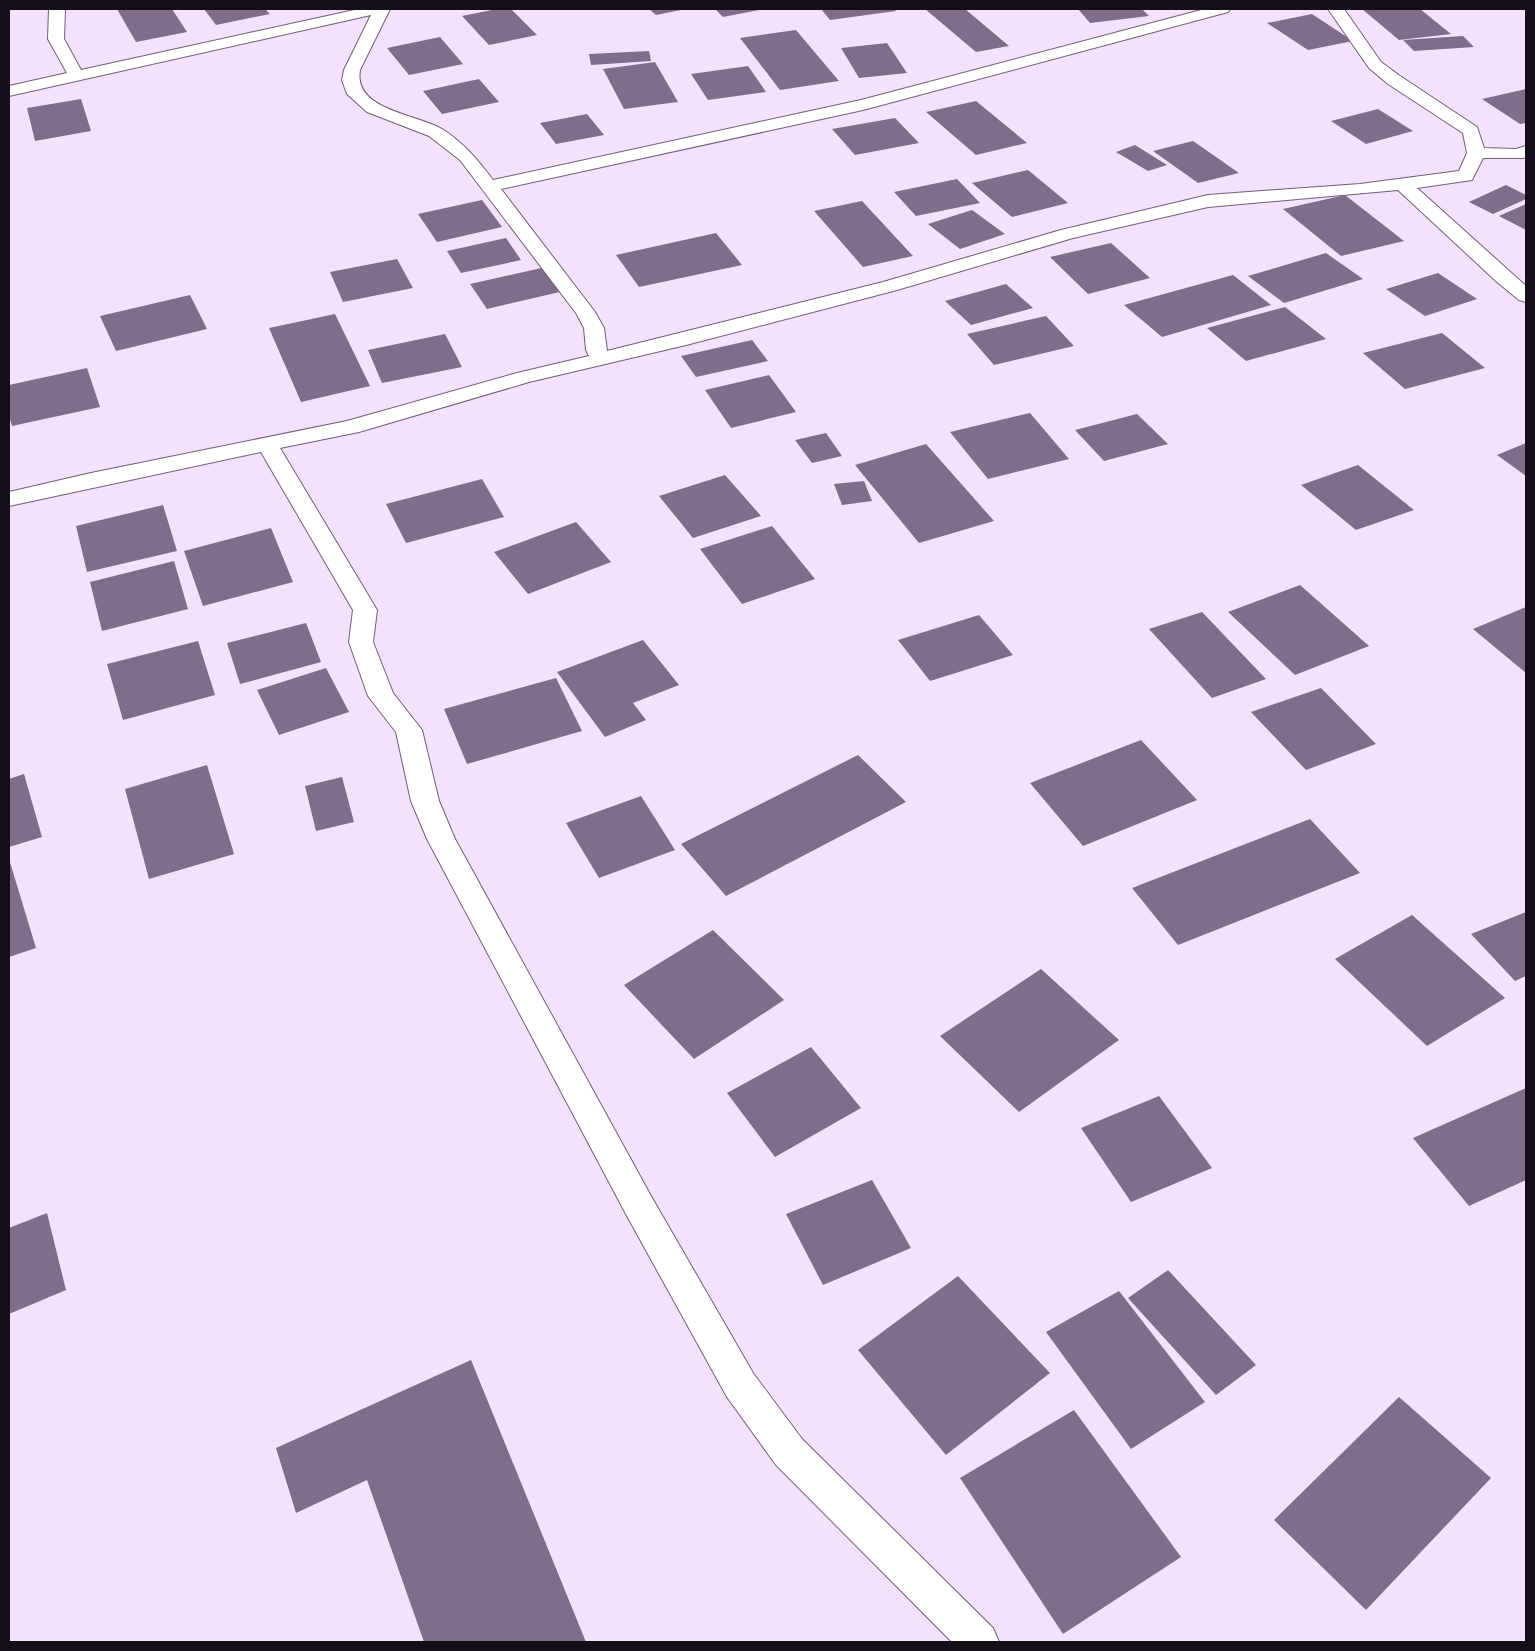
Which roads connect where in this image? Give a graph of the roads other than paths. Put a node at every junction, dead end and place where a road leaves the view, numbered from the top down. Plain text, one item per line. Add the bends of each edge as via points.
1 (57, 9) edge
2 (381, 9) edge
3 (1222, 9) edge
4 (1336, 9) edge
5 (77, 77) junction
6 (9, 91) edge
7 (1526, 151) edge
8 (1476, 153) junction
9 (1402, 184) junction
10 (488, 186) junction
11 (1526, 296) edge
12 (602, 359) junction
13 (267, 444) junction
14 (9, 499) edge
15 (979, 1642) edge

1 - 5 street via 56,39
2 - 5 street
2 - 10 street via 352,70 350,80 355,94 373,108 435,132 466,156
3 - 10 street via 863,105
4 - 8 street via 1375,65 1471,131
5 - 6 street
7 - 8 street via 1517,154
8 - 9 street via 1466,176
9 - 11 street
9 - 12 street via 1208,201 1068,234 890,286
10 - 12 street via 585,312 594,328 596,350
12 - 13 street via 524,377 351,427
13 - 14 street
13 - 15 street via 365,610 361,642 381,696 409,730 425,801 441,839 740,1386 789,1452

